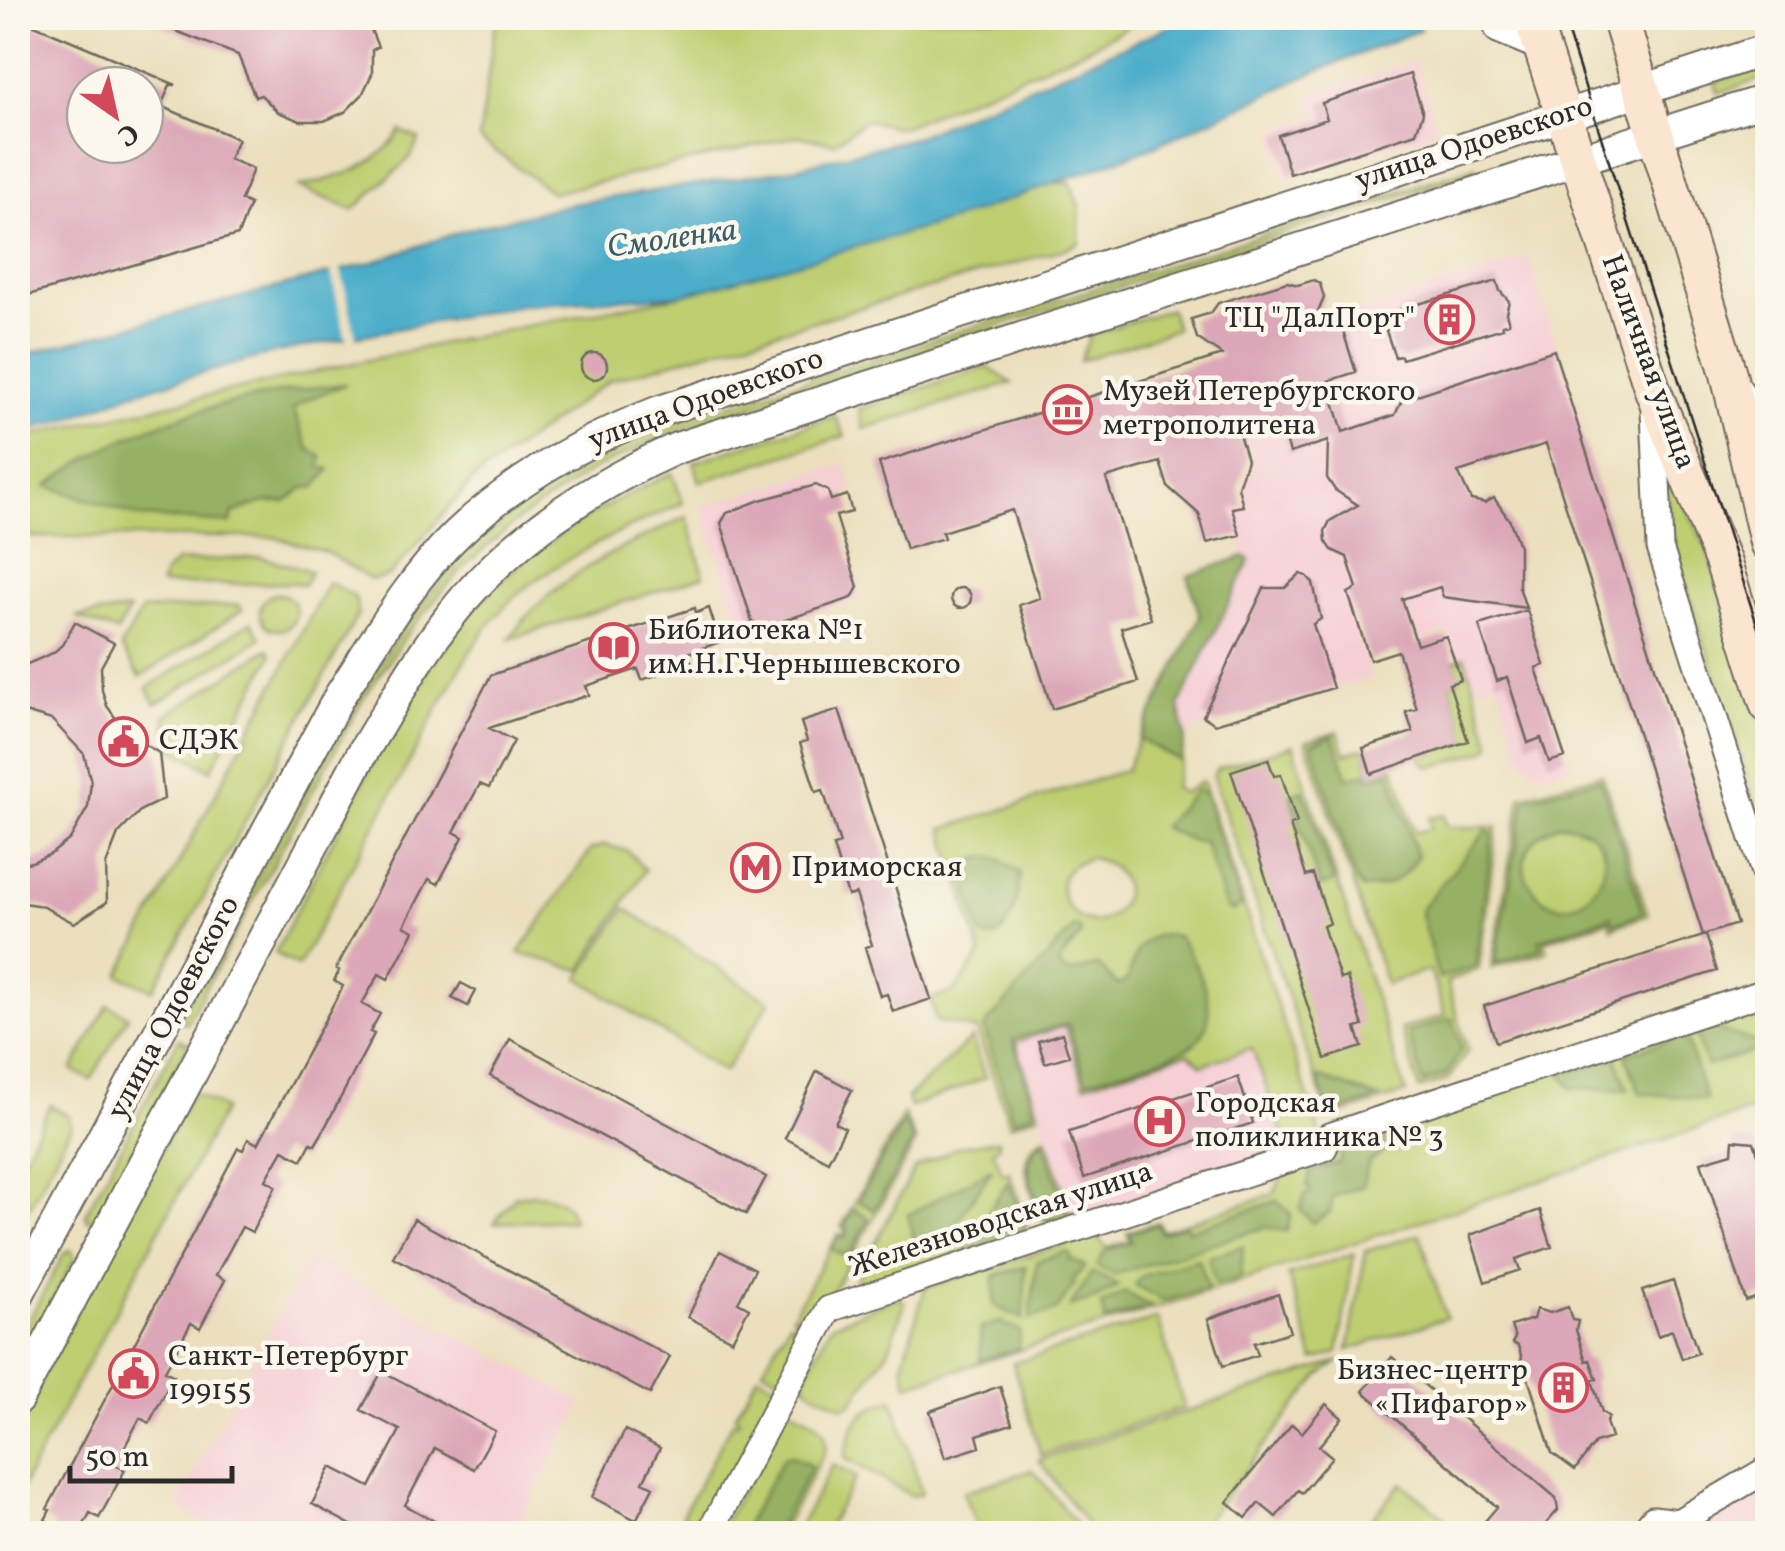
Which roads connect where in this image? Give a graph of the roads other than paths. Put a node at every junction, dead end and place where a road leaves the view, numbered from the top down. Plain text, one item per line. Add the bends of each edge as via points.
1 (1494, 18) edge
2 (1620, 18) edge
3 (1537, 33) edge
4 (1768, 48) edge
5 (1642, 89) junction
6 (1768, 100) edge
7 (1562, 114) junction
8 (1656, 135) junction
9 (1576, 161) junction
10 (1728, 372) junction
11 (1653, 391) junction
12 (1768, 436) edge
13 (1768, 544) edge
14 (1768, 705) edge
15 (1768, 885) edge
16 (1768, 991) edge
17 (57, 1222) junction
18 (101, 1244) junction
19 (18, 1295) edge
20 (18, 1399) edge
21 (1768, 1469) edge
22 (709, 1534) edge
23 (1641, 1534) edge

1 - 3 street via 1498,30
2 - 5 main road, Наличная улица
3 - 7 main road, Наличная улица
4 - 5 street, улица Одоевского
5 - 7 street, улица Одоевского
5 - 8 main road, Наличная улица
6 - 8 street, улица Одоевского
7 - 9 main road, Наличная улица
7 - 17 street, улица Одоевского via 657,412 551,461 504,495 425,571 340,695
8 - 9 street, улица Одоевского
8 - 10 main road, Наличная улица
9 - 11 main road, Наличная улица
9 - 18 street, улица Одоевского via 677,448 574,501 504,558 414,667
10 - 12 street
10 - 13 main road, Наличная улица
11 - 14 main road, Наличная улица via 1723,562
11 - 15 street via 1660,548
16 - 22 street, Железноводская улица via 1328,1136 1324,1148 829,1310
17 - 18 street
17 - 19 street, улица Одоевского
18 - 20 street, улица Одоевского
21 - 23 street via 1678,1522 1653,1520

